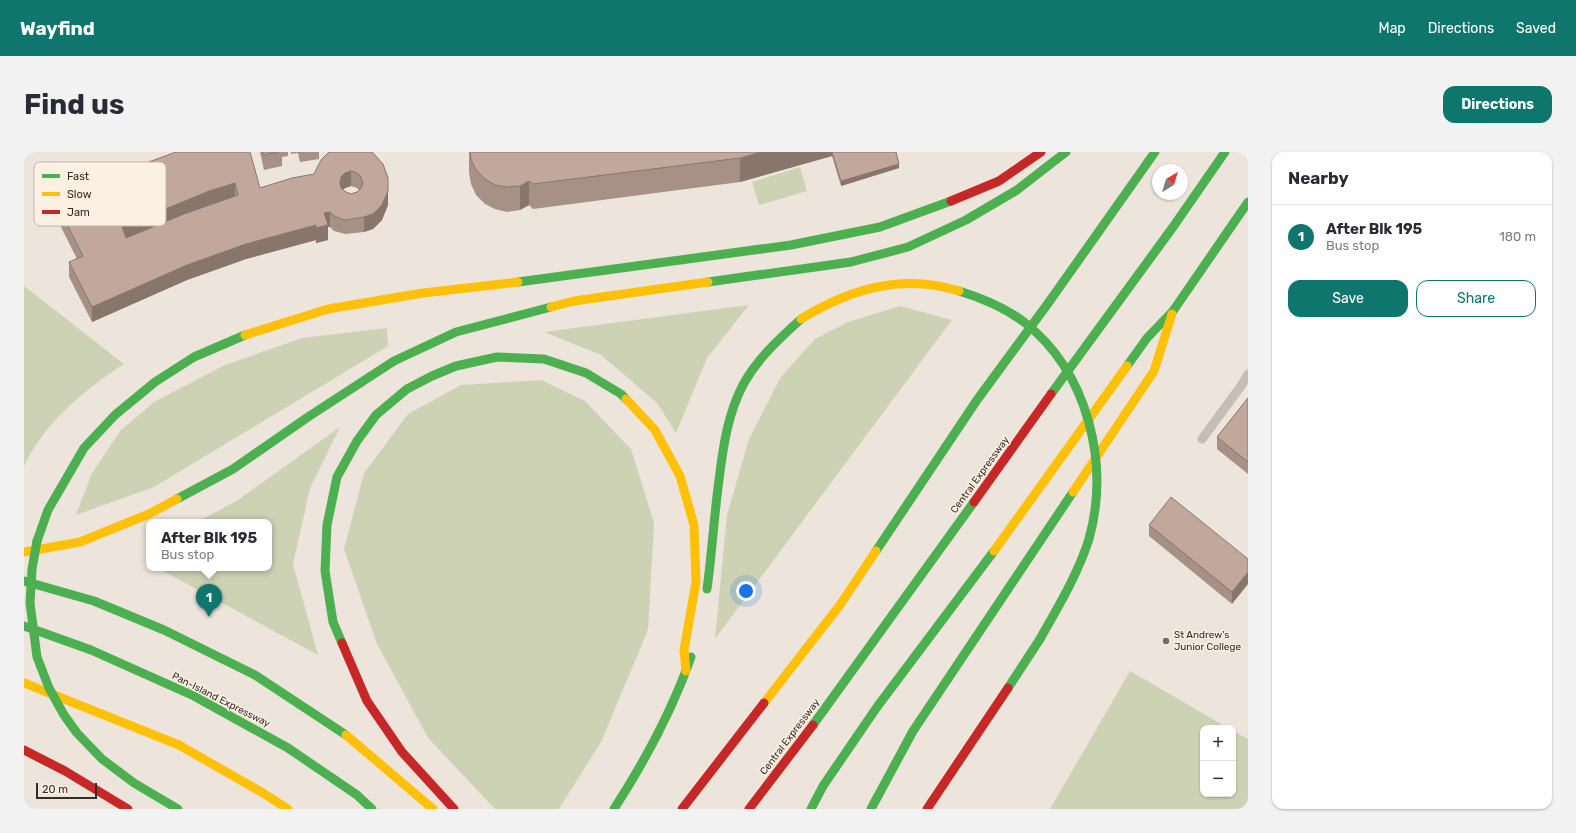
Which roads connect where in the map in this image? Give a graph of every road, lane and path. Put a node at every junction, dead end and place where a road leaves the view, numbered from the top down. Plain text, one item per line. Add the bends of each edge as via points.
1 (1041, 152) edge
2 (1066, 152) edge
3 (1154, 152) edge
4 (1225, 152) edge
5 (1248, 202) edge
6 (1173, 311) junction
7 (1248, 374) edge
8 (1202, 439) dead end
9 (24, 552) edge
10 (24, 581) edge
11 (706, 596) dead end
12 (24, 626) edge
13 (694, 649) dead end
14 (686, 672) junction
15 (24, 683) edge
16 (24, 750) edge
17 (128, 809) edge
18 (178, 809) edge
19 (288, 809) edge
20 (372, 809) edge
21 (433, 809) edge
22 (454, 809) edge
23 (614, 809) edge
24 (682, 809) edge
25 (749, 809) edge
26 (811, 809) edge
27 (871, 809) edge
28 (927, 809) edge

1 - 18 main road, bridge via 999,181 880,227 791,245 423,293 328,309 244,335 194,357 155,382 115,415 84,448 48,510 32,569 30,603 37,657 49,688 64,715 77,733 108,763 134,783
2 - 9 main road via 1017,190 966,220 908,247 851,262 574,301 456,332 394,361 308,416 233,469 149,514 80,542
3 - 24 main road via 978,400 840,605
4 - 25 main road, Central Expressway via 801,742
5 - 6 main road
6 - 26 main road via 1147,338 996,550 877,707 823,786
6 - 27 main road via 1154,371 913,731
7 - 8 lane
10 - 21 main road via 94,601 164,630 255,675 352,739
11 - 28 main road, bridge via 723,443 732,411 744,383 758,361 774,342 801,319 828,302 856,291 899,283 930,285 974,295 1006,310 1044,340 1062,362 1082,398 1090,425 1095,451 1096,486 1092,524 1082,558 1040,639
12 - 20 main road, Pan-Island Expressway via 91,650 194,696 288,748 357,795
13 - 14 main road
14 - 22 main road via 684,650 696,582 694,525 680,476 655,430 621,394 586,373 544,359 497,357 456,366 406,389 376,415 357,441 337,477 327,525 325,571 332,622 367,701 402,752
14 - 23 main road via 657,736
15 - 19 main road via 179,745
16 - 17 main road

